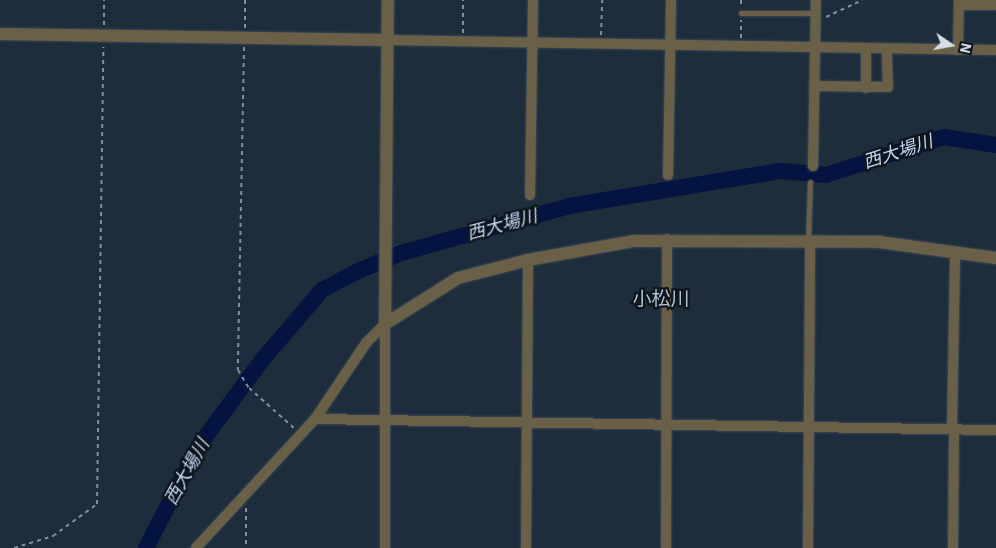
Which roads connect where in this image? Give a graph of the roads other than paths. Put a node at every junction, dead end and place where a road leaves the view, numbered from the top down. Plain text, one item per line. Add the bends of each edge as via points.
1 (388, 0) edge
2 (533, 0) edge
3 (670, 0) edge
4 (816, 0) edge
5 (959, 2) edge
6 (996, 5) edge
7 (741, 13) road end
8 (815, 17) junction
9 (0, 34) edge
10 (388, 40) junction
11 (532, 43) junction
12 (670, 45) junction
13 (815, 48) junction
14 (866, 48) junction
15 (887, 49) junction
16 (958, 50) junction
17 (996, 50) edge
18 (815, 86) junction
19 (866, 88) junction
20 (813, 166) dead end
21 (668, 175) dead end
22 (810, 182) dead end
23 (530, 195) dead end
24 (667, 239) junction
25 (809, 241) junction
26 (955, 252) junction
27 (996, 258) edge
28 (528, 260) junction
29 (385, 324) junction
30 (315, 419) junction
31 (386, 420) junction
32 (527, 422) junction
33 (666, 426) junction
34 (808, 428) junction
35 (953, 430) junction
36 (996, 430) edge
37 (196, 548) edge
38 (385, 548) edge
39 (526, 548) edge
40 (666, 548) edge
41 (808, 548) edge
42 (953, 548) edge

1 - 10 street
2 - 11 street
3 - 12 street
4 - 8 street
5 - 6 street
5 - 16 street
7 - 8 lane
8 - 13 street
9 - 10 street
10 - 11 street
10 - 29 street
11 - 12 street
11 - 23 street
12 - 13 street
12 - 21 street
13 - 14 street
13 - 18 street
14 - 15 street
14 - 19 street
15 - 16 street
15 - 19 street via 888,88
16 - 17 street
18 - 19 street
18 - 20 street
22 - 25 lane
24 - 25 street
24 - 28 street via 596,246
24 - 33 street
25 - 26 street via 879,242
25 - 34 street
26 - 27 street
26 - 35 street
28 - 29 street via 458,278
28 - 32 street
29 - 30 street via 366,343
29 - 31 street
30 - 31 street
30 - 37 street
31 - 32 street
31 - 38 street
32 - 33 street
32 - 39 street
33 - 34 street
33 - 40 street
34 - 35 street
34 - 41 street
35 - 36 street
35 - 42 street

